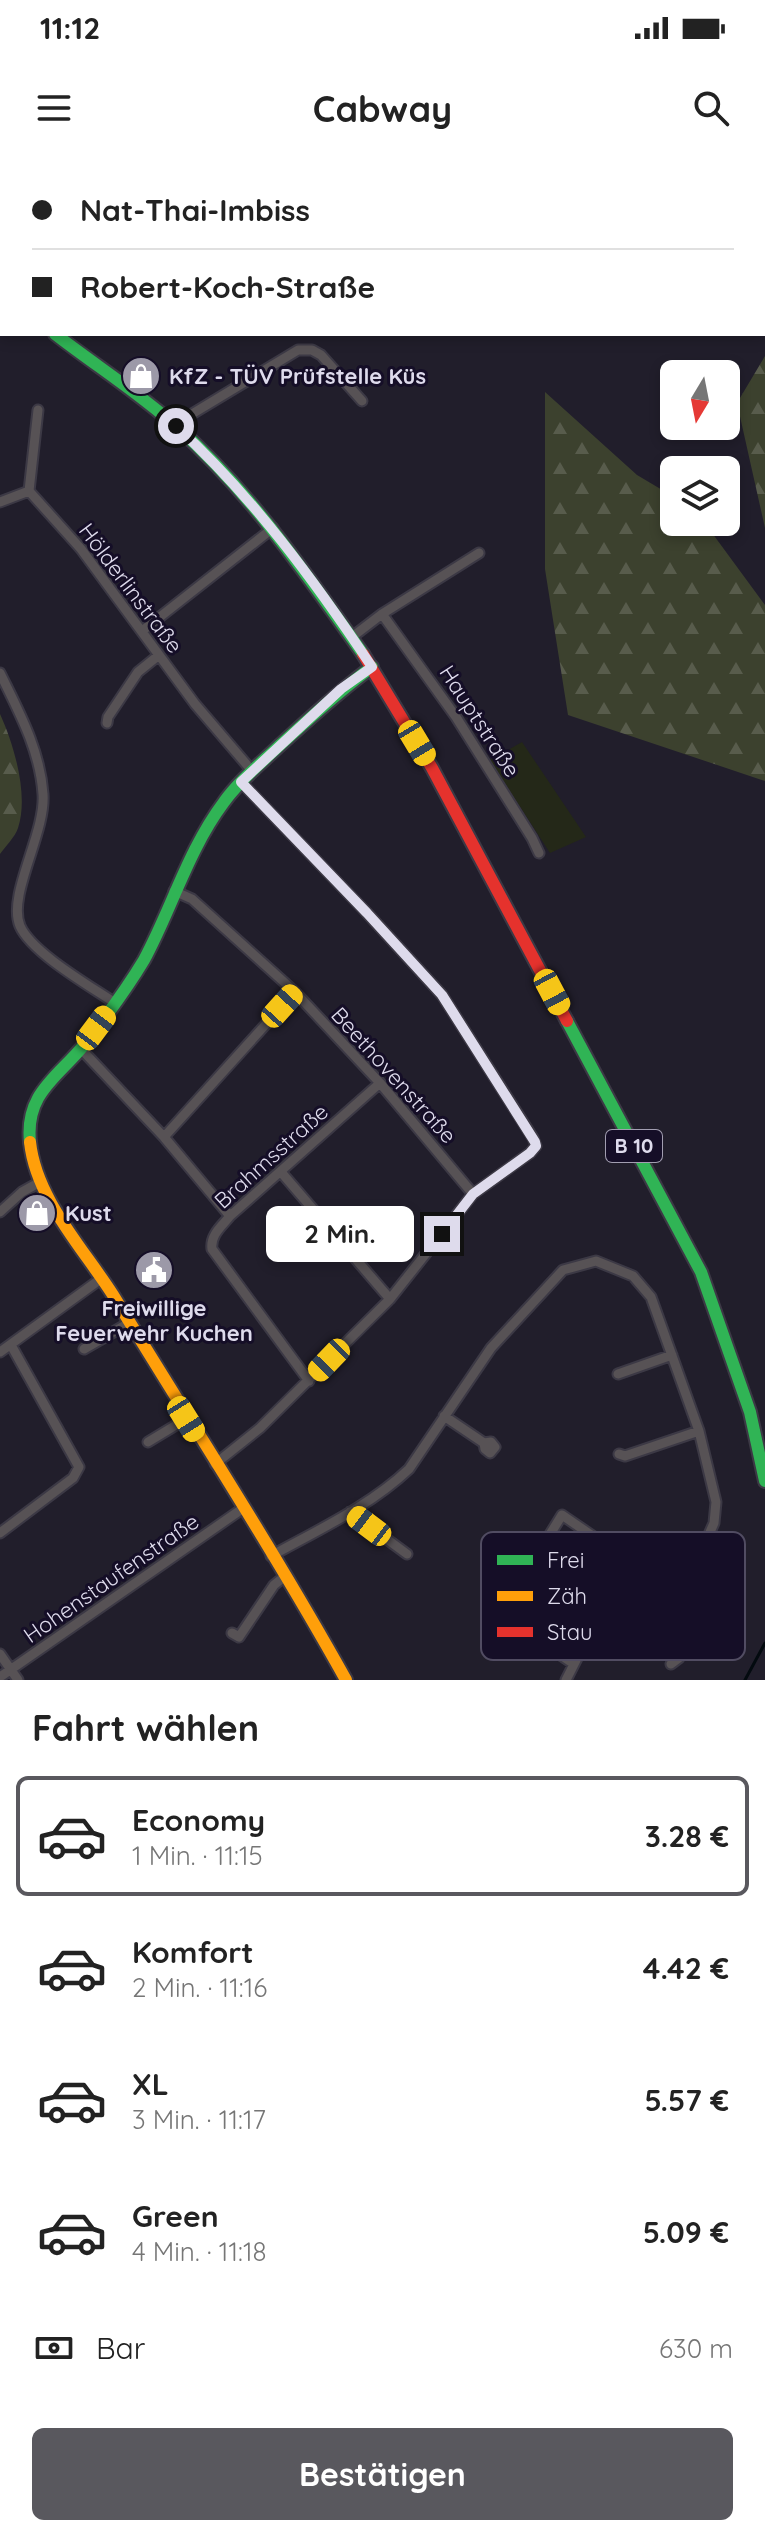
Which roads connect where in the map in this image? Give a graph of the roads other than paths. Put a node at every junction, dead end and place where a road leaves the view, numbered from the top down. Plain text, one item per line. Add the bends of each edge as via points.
1 (58, 336) edge
2 (362, 401) dead end
3 (38, 410) dead end
4 (176, 426) junction
5 (29, 491) junction
6 (0, 502) edge
7 (273, 528) junction
8 (479, 553) dead end
9 (382, 614) junction
10 (142, 631) junction
11 (352, 637) junction
12 (159, 655) junction
13 (372, 667) junction
14 (0, 673) edge
15 (107, 723) dead end
16 (253, 772) junction
17 (241, 782) junction
18 (539, 853) dead end
19 (174, 891) junction
20 (295, 992) junction
21 (115, 1003) junction
22 (81, 1049) junction
23 (380, 1083) junction
24 (164, 1137) junction
25 (281, 1172) junction
26 (40, 1182) junction
27 (473, 1194) junction
28 (0, 1212) edge
29 (230, 1216) junction
30 (102, 1278) junction
31 (390, 1299) junction
32 (129, 1323) junction
33 (11, 1345) junction
34 (84, 1349) dead end
35 (0, 1352) edge
36 (672, 1355) junction
37 (618, 1374) dead end
38 (309, 1381) junction
39 (444, 1416) junction
40 (186, 1419) junction
41 (699, 1431) junction
42 (148, 1442) dead end
43 (484, 1443) dead end
44 (619, 1454) dead end
45 (215, 1464) junction
46 (765, 1481) edge
47 (242, 1509) junction
48 (350, 1512) junction
49 (551, 1532) edge
50 (587, 1532) edge
51 (710, 1532) edge
52 (0, 1533) edge
53 (407, 1554) dead end
54 (271, 1556) junction
55 (284, 1577) junction
56 (232, 1633) dead end
57 (0, 1654) edge
58 (568, 1660) edge
59 (576, 1660) edge
60 (676, 1660) edge
61 (574, 1664) junction
62 (671, 1664) dead end
63 (11, 1670) junction
64 (0, 1677) edge
65 (18, 1680) edge
66 (346, 1680) edge
67 (566, 1680) edge

1 - 4 main road, B 10
2 - 4 street via 321,355 298,350
3 - 5 street
4 - 7 main road, B 10
5 - 6 street
5 - 10 street, Hölderlinstraße via 81,549
7 - 10 street
7 - 11 main road, B 10
8 - 9 street
9 - 11 street
9 - 18 street, Hauptstraße via 456,717
10 - 12 street, Hölderlinstraße
11 - 13 main road, B 10
12 - 15 street via 138,672
12 - 16 street, Hölderlinstraße
13 - 16 main road via 341,689
13 - 46 main road, B 10 via 432,768 701,1272 750,1412
14 - 21 street via 32,737 43,795 36,842 21,885 20,925 35,947
16 - 17 main road
17 - 19 main road via 212,819
17 - 27 street via 442,995 533,1138 536,1146 530,1153
19 - 20 street, Beethovenstraße via 192,899
19 - 21 main road via 143,961
20 - 23 street, Beethovenstraße
20 - 24 street
21 - 22 main road
22 - 24 street
22 - 26 main road via 45,1085 32,1115 30,1147
23 - 25 street, Brahmsstraße
23 - 27 street, Beethovenstraße
24 - 29 street
25 - 29 street, Brahmsstraße
25 - 31 street
26 - 28 street
26 - 30 main road
27 - 31 street
29 - 38 street, Brahmsstraße via 211,1242 212,1249
30 - 32 main road
30 - 33 street
31 - 38 street
32 - 34 street
32 - 40 main road
33 - 35 street
33 - 52 street via 79,1467 73,1478
36 - 37 street
36 - 39 street via 651,1297 633,1276 596,1261 563,1270 491,1348
36 - 41 street
38 - 45 street
39 - 43 street
39 - 48 street via 409,1469
40 - 42 street
40 - 45 main road
41 - 44 street
41 - 51 street via 716,1502
45 - 47 main road
47 - 54 main road
47 - 63 street, Hohenstaufenstraße
48 - 53 street
48 - 54 street
49 - 50 street via 562,1515
54 - 55 main road
55 - 56 street via 239,1637
55 - 66 main road
57 - 63 street
58 - 61 street
59 - 61 street
60 - 62 street
61 - 67 street
63 - 64 street, Hohenstaufenstraße
63 - 65 street

